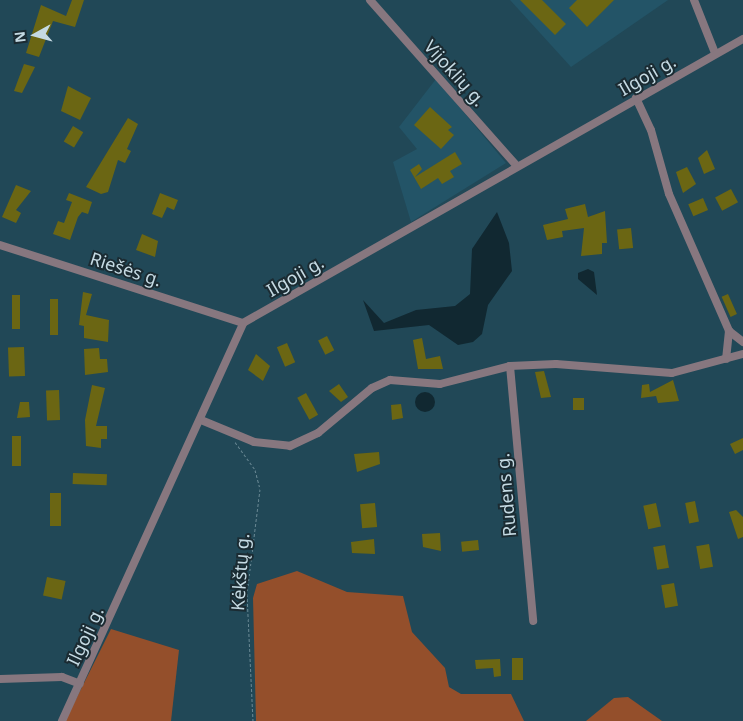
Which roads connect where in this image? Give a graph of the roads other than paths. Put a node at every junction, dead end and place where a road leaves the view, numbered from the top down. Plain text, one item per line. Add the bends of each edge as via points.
1 (370, 0) edge
2 (694, 0) edge
3 (743, 39) edge
4 (715, 54) junction
5 (636, 98) junction
6 (517, 166) junction
7 (0, 245) edge
8 (243, 323) junction
9 (729, 331) junction
10 (743, 342) edge
11 (743, 354) edge
12 (726, 359) junction
13 (510, 366) junction
14 (202, 420) junction
15 (533, 621) dead end
16 (0, 679) edge
17 (80, 684) junction
18 (62, 721) edge

1 - 6 street, Vijoklių g.
2 - 4 street
3 - 4 street, Ilgoji g.
4 - 5 street, Ilgoji g.
5 - 6 street, Ilgoji g.
5 - 9 street via 669,194
6 - 8 street, Ilgoji g.
7 - 8 street, Riešės g.
8 - 14 street, Ilgoji g.
9 - 10 street
9 - 12 street
11 - 12 street
12 - 13 street via 672,373 589,363
13 - 14 street via 440,384 397,379 381,382 318,432 290,446 228,434
13 - 15 street, Rudens g.
14 - 17 street, Ilgoji g.
16 - 17 street via 62,677
17 - 18 street, Ilgoji g.

